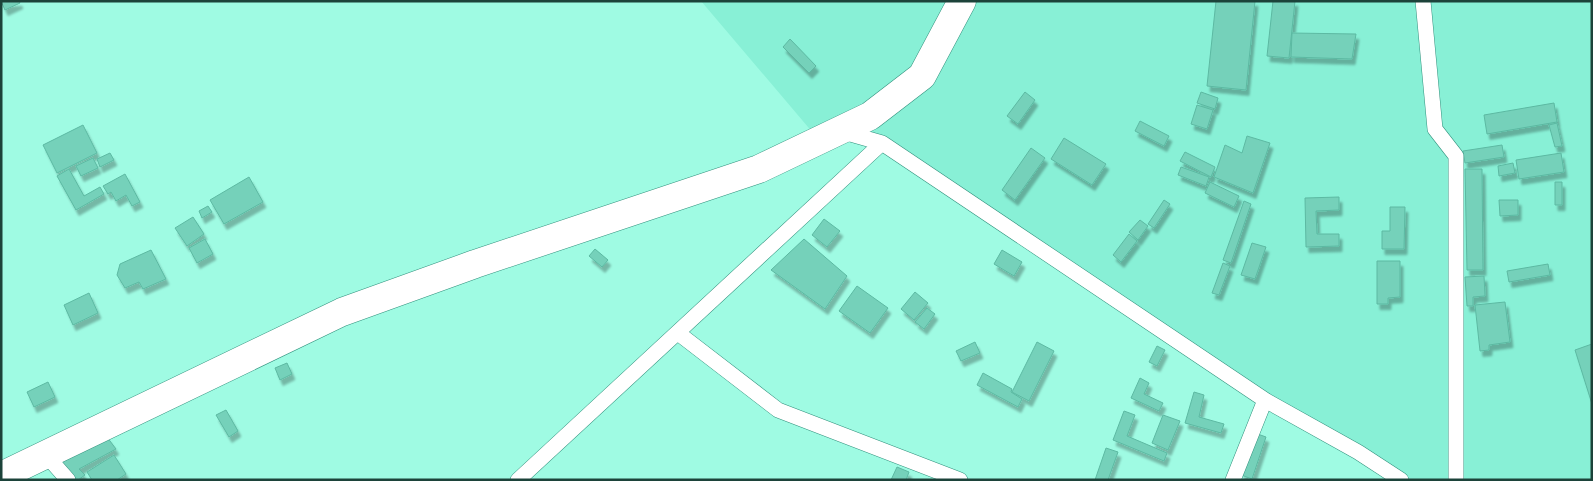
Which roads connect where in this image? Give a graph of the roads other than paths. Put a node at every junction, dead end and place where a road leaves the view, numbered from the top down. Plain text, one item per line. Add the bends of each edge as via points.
1 (962, 1) edge
2 (1423, 1) edge
3 (839, 131) junction
4 (882, 143) junction
5 (678, 333) junction
6 (1265, 400) junction
7 (46, 455) junction
8 (1, 476) edge
9 (68, 480) edge
10 (518, 480) edge
11 (960, 480) edge
12 (1233, 480) edge
13 (1401, 480) edge
14 (1456, 480) edge

1 - 3 highway via 922,76 870,116
2 - 14 street via 1435,129 1456,156
3 - 4 street
3 - 7 highway via 759,169 342,312
4 - 5 street
4 - 6 street
5 - 10 street
5 - 11 street via 778,410
6 - 12 street
6 - 13 street
7 - 8 highway
7 - 9 street

